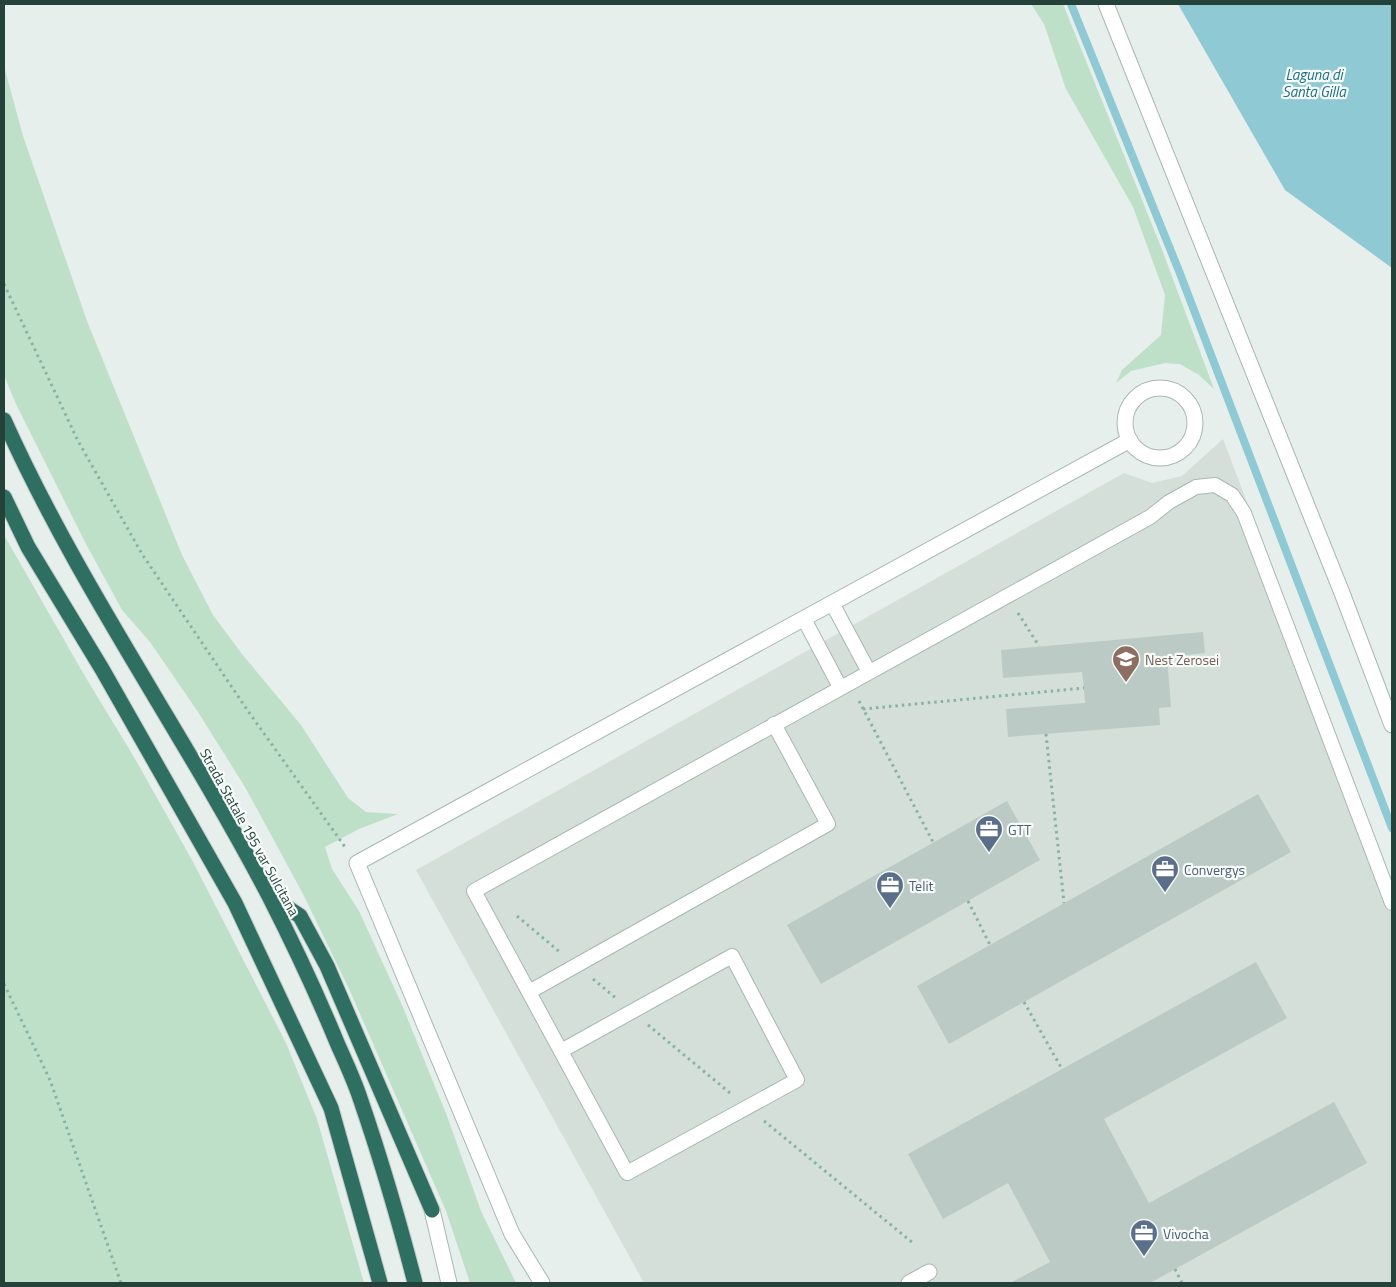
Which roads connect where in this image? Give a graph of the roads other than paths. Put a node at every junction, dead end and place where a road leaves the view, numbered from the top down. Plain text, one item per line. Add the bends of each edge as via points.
1 (1106, 4) edge
2 (4, 420) edge
3 (1130, 440) junction
4 (4, 497) edge
5 (832, 603) junction
6 (804, 619) junction
7 (869, 672) junction
8 (845, 685) junction
9 (774, 724) junction
10 (1392, 726) edge
11 (268, 895) junction
12 (1392, 903) edge
13 (529, 992) junction
14 (561, 1051) junction
15 (432, 1210) joint
16 (929, 1272) dead end
17 (380, 1283) edge
18 (416, 1283) edge
19 (450, 1283) edge
20 (542, 1283) edge
21 (909, 1283) edge

1 - 10 street
2 - 11 highway, Strada Statale 195 var Sulcitana via 100,607
3 - 3 street via 1151,456 1167,457 1178,453 1192,437 1195,426 1190,405 1172,390 1148,390 1130,405 1126,416
3 - 5 street
4 - 17 highway via 28,547 102,669 235,903 331,1108
5 - 6 street
5 - 7 lane
6 - 8 lane
6 - 20 street via 357,863 512,1234
7 - 8 lane
7 - 12 lane via 1150,517 1196,487 1215,485 1232,495 1244,513
8 - 9 lane
9 - 13 lane via 828,824
9 - 13 lane via 474,891
11 - 15 highway via 300,916 326,966
11 - 18 highway, Strada Statale 195 var Sulcitana via 316,992 360,1096
13 - 14 lane
14 - 14 lane via 732,956 796,1080 627,1173
15 - 19 street
16 - 21 street

